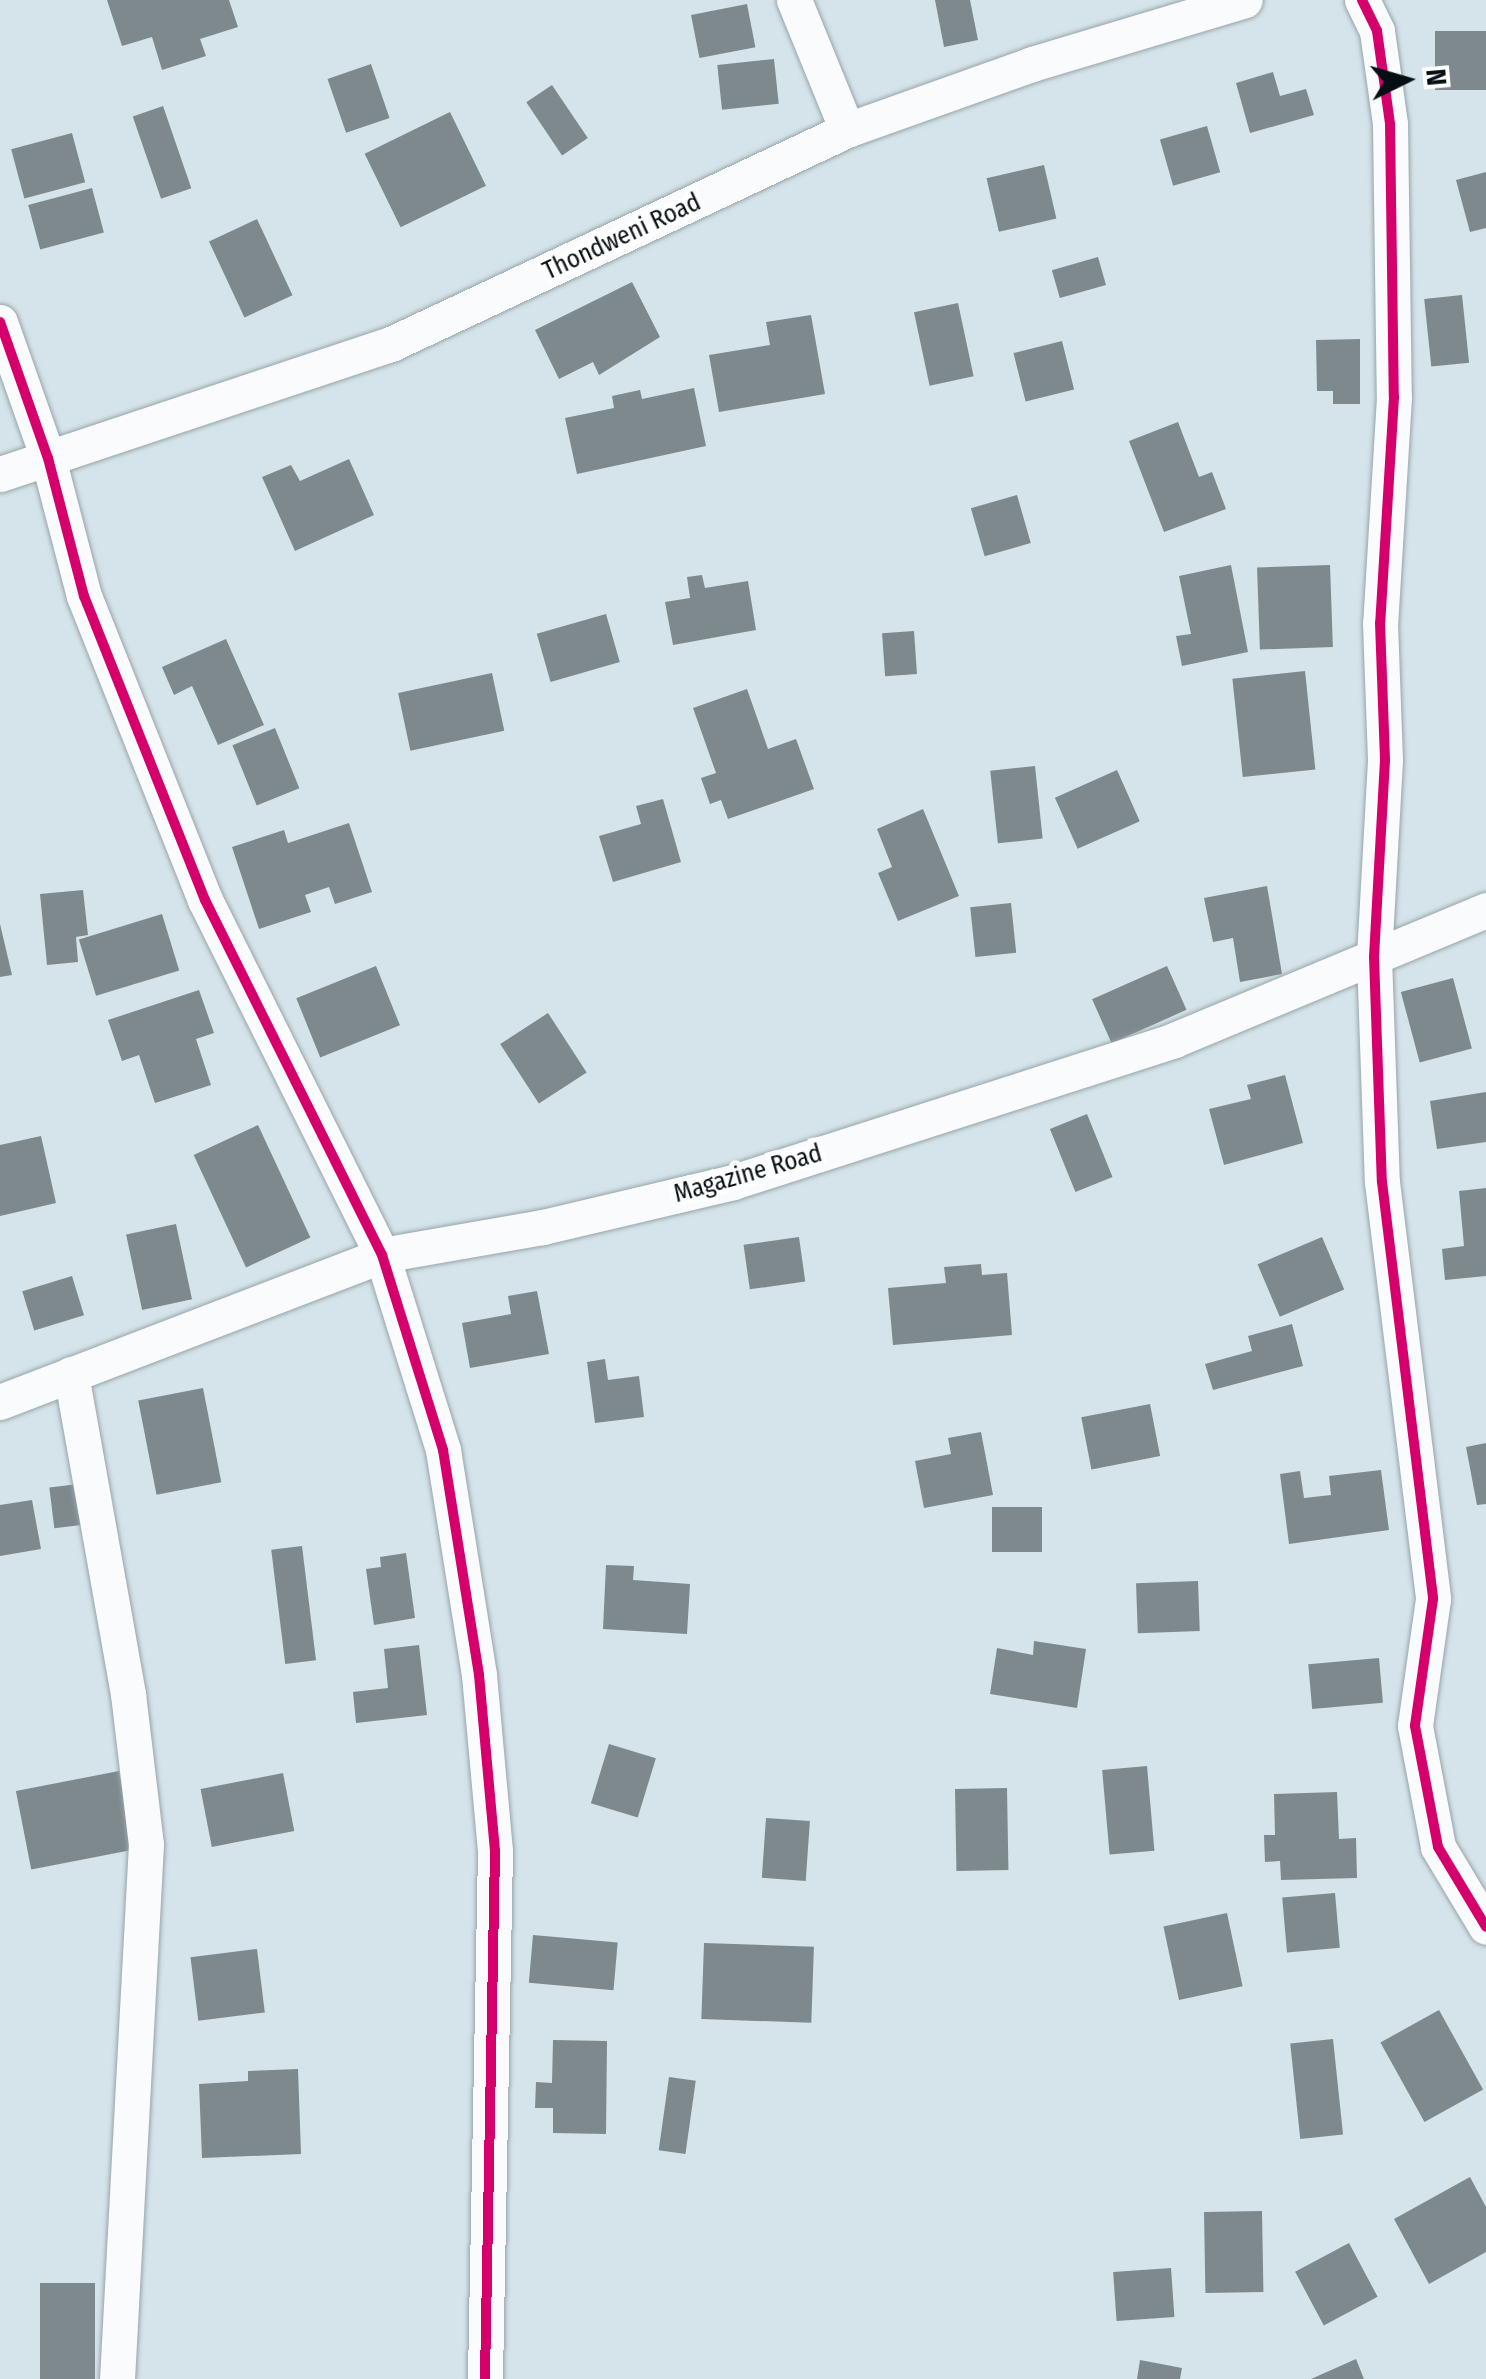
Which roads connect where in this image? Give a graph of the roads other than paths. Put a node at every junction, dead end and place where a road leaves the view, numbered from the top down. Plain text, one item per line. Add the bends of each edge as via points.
1 (794, 0) edge
2 (1244, 0) edge
3 (1362, 0) edge
4 (847, 130) junction
5 (0, 322) edge
6 (48, 458) junction
7 (0, 474) edge
8 (1486, 910) edge
9 (1374, 957) junction
10 (382, 1255) junction
11 (71, 1374) junction
12 (0, 1402) edge
13 (1486, 1927) edge
14 (117, 2379) edge
15 (485, 2379) edge

1 - 4 street
2 - 4 street, Thondweni Road
3 - 9 street via 1377,30 1390,124 1392,221 1394,396 1380,623 1385,760
4 - 6 street, Thondweni Road via 391,344
5 - 6 street
6 - 7 street, Thondweni Road
6 - 10 street via 84,596 206,900
8 - 9 street, Magazine Road
9 - 10 street, Magazine Road via 1174,1040 733,1182 544,1227
9 - 13 street via 1382,1182 1433,1599 1416,1726 1438,1847
10 - 11 street, Magazine Road
10 - 15 street via 443,1450 478,1675 496,1851
11 - 12 street, Magazine Road
11 - 14 street via 128,1694 146,1844

